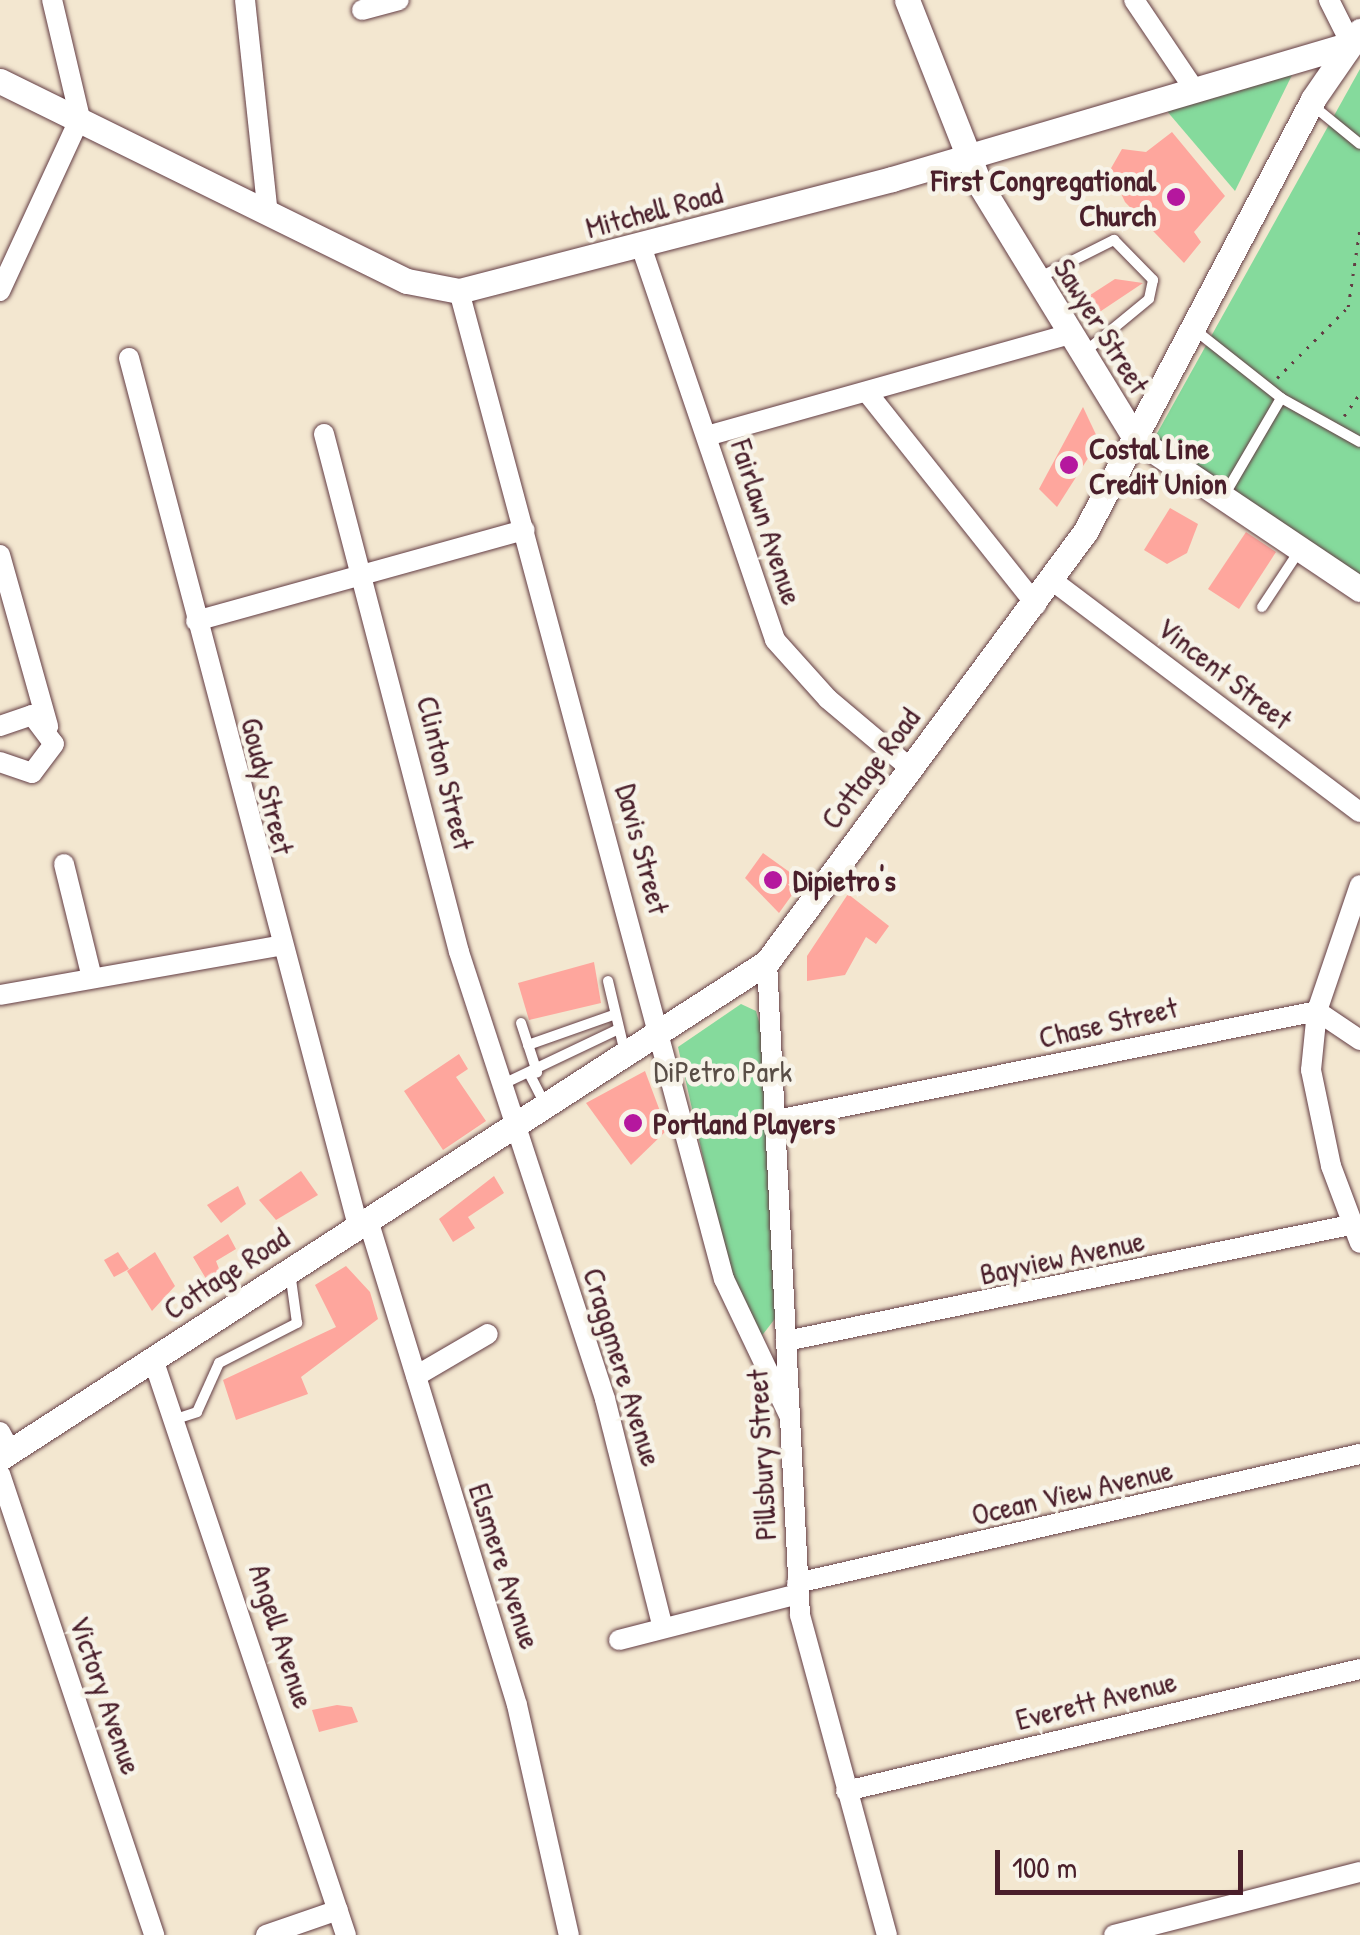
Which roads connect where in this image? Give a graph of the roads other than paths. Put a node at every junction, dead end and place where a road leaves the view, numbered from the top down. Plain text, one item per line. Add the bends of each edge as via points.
1 (52, 0) edge
2 (245, 0) edge
3 (398, 0) edge
4 (907, 0) edge
5 (1134, 0) edge
6 (1329, 0) edge
7 (362, 10) dead end
8 (1356, 37) edge
9 (0, 82) edge
10 (1194, 90) junction
11 (1311, 104) junction
12 (80, 118) junction
13 (1360, 144) edge
14 (969, 154) junction
15 (266, 207) junction
16 (641, 246) junction
17 (1035, 280) junction
18 (0, 290) edge
19 (458, 291) junction
20 (1194, 330) junction
21 (1075, 344) junction
22 (129, 358) dead end
23 (870, 396) junction
24 (1281, 398) junction
25 (324, 434) dead end
26 (707, 436) junction
27 (1136, 438) junction
28 (1360, 442) edge
29 (1222, 500) junction
30 (525, 530) junction
31 (1300, 550) junction
32 (0, 555) edge
33 (363, 574) junction
34 (1054, 581) junction
35 (1360, 589) edge
36 (1036, 605) junction
37 (1262, 607) dead end
38 (196, 622) junction
39 (9, 628) edge
40 (33, 674) junction
41 (6, 721) edge
42 (48, 726) junction
43 (0, 762) edge
44 (910, 768) junction
45 (1360, 812) edge
46 (64, 864) dead end
47 (1360, 885) edge
48 (279, 946) junction
49 (767, 962) junction
50 (90, 974) junction
51 (608, 981) dead end
52 (0, 995) edge
53 (1317, 1011) junction
54 (613, 1015) junction
55 (520, 1023) dead end
56 (617, 1030) junction
57 (660, 1034) junction
58 (1360, 1040) edge
59 (528, 1045) junction
60 (626, 1055) junction
61 (533, 1073) junction
62 (500, 1085) junction
63 (546, 1106) junction
64 (782, 1119) junction
65 (515, 1126) junction
66 (363, 1223) junction
67 (1355, 1234) edge
68 (290, 1271) junction
69 (488, 1334) dead end
70 (786, 1342) junction
71 (153, 1359) junction
72 (416, 1376) junction
73 (789, 1414) junction
74 (178, 1418) junction
75 (2, 1454) edge
76 (1360, 1454) edge
77 (798, 1589) junction
78 (663, 1628) junction
79 (619, 1640) dead end
80 (1360, 1668) edge
81 (846, 1792) junction
82 (1360, 1872) edge
83 (338, 1910) junction
84 (154, 1935) edge
85 (266, 1935) edge
86 (346, 1935) edge
87 (568, 1935) edge
88 (887, 1935) edge
89 (1114, 1935) edge

1 - 12 street
2 - 15 street
3 - 7 street
4 - 14 street, Sawyer Street
5 - 10 street
6 - 8 street
8 - 10 street, Mitchell Road
8 - 11 street, Cottage Road
9 - 12 street, Mitchell Road
10 - 14 street, Mitchell Road
11 - 13 lane
11 - 20 street, Cottage Road
12 - 15 street, Mitchell Road
12 - 18 street
14 - 16 street, Mitchell Road
14 - 17 street, Sawyer Street
15 - 19 street, Mitchell Road via 407,281
16 - 19 street, Mitchell Road
16 - 26 street, Fairlawn Avenue
17 - 21 street, Sawyer Street
17 - 21 lane via 1114,240 1153,280 1149,299
19 - 30 street, Davis Street
20 - 24 lane
20 - 27 street, Cottage Road
21 - 23 street
21 - 27 street, Sawyer Street
22 - 38 street, Goudy Street
23 - 26 street
23 - 36 street
24 - 28 lane
24 - 29 lane
25 - 33 street, Clinton Street
26 - 44 street, Fairlawn Avenue via 776,640 799,672
27 - 29 street, Sawyer Street
27 - 34 street, Cottage Road
29 - 31 street, Sawyer Street
30 - 33 street
30 - 57 street, Davis Street
31 - 35 street, Sawyer Street
31 - 37 lane
32 - 39 street
33 - 38 street
33 - 62 street, Clinton Street
34 - 36 street, Cottage Road
34 - 45 street, Vincent Street
36 - 44 street, Cottage Road
38 - 48 street, Goudy Street
39 - 40 street
40 - 41 street
40 - 42 street
41 - 42 street
42 - 43 street via 52,754 41,769 23,774
44 - 49 street, Cottage Road
46 - 50 street
47 - 53 street
48 - 50 street
48 - 66 street, Goudy Street
49 - 57 street, Cottage Road
49 - 64 street, Pillsbury Street
50 - 52 street
51 - 54 lane
53 - 58 street
53 - 64 street, Chase Street
53 - 67 street via 1311,1070
54 - 56 lane
54 - 59 lane
55 - 59 lane
56 - 60 lane
56 - 61 lane
57 - 60 street, Cottage Road
57 - 73 street, Davis Street via 724,1279
59 - 61 lane
60 - 63 street, Cottage Road
61 - 62 lane
61 - 63 lane
62 - 65 street, Clinton Street
63 - 65 street, Cottage Road
64 - 70 street, Pillsbury Street
65 - 66 street, Cottage Road
65 - 78 street, Craggmere Avenue via 606,1399
66 - 68 street, Cottage Road
66 - 72 street, Elsmere Avenue
67 - 70 street, Bayview Avenue
68 - 71 street, Cottage Road
68 - 74 lane via 297,1322 219,1363 197,1412
69 - 72 street
70 - 73 street, Pillsbury Street
71 - 74 street, Angell Avenue
71 - 75 street, Cottage Road
72 - 87 street, Elsmere Avenue via 517,1705
73 - 77 street, Pillsbury Street
74 - 83 street, Angell Avenue
75 - 84 street, Victory Avenue
76 - 77 street, Ocean View Avenue
77 - 78 street, Ocean View Avenue
77 - 81 street, Pillsbury Street
78 - 79 street, Ocean View Avenue
80 - 81 street, Everett Avenue
81 - 88 street, Pillsbury Street
82 - 89 street
83 - 85 street
83 - 86 street, Angell Avenue

